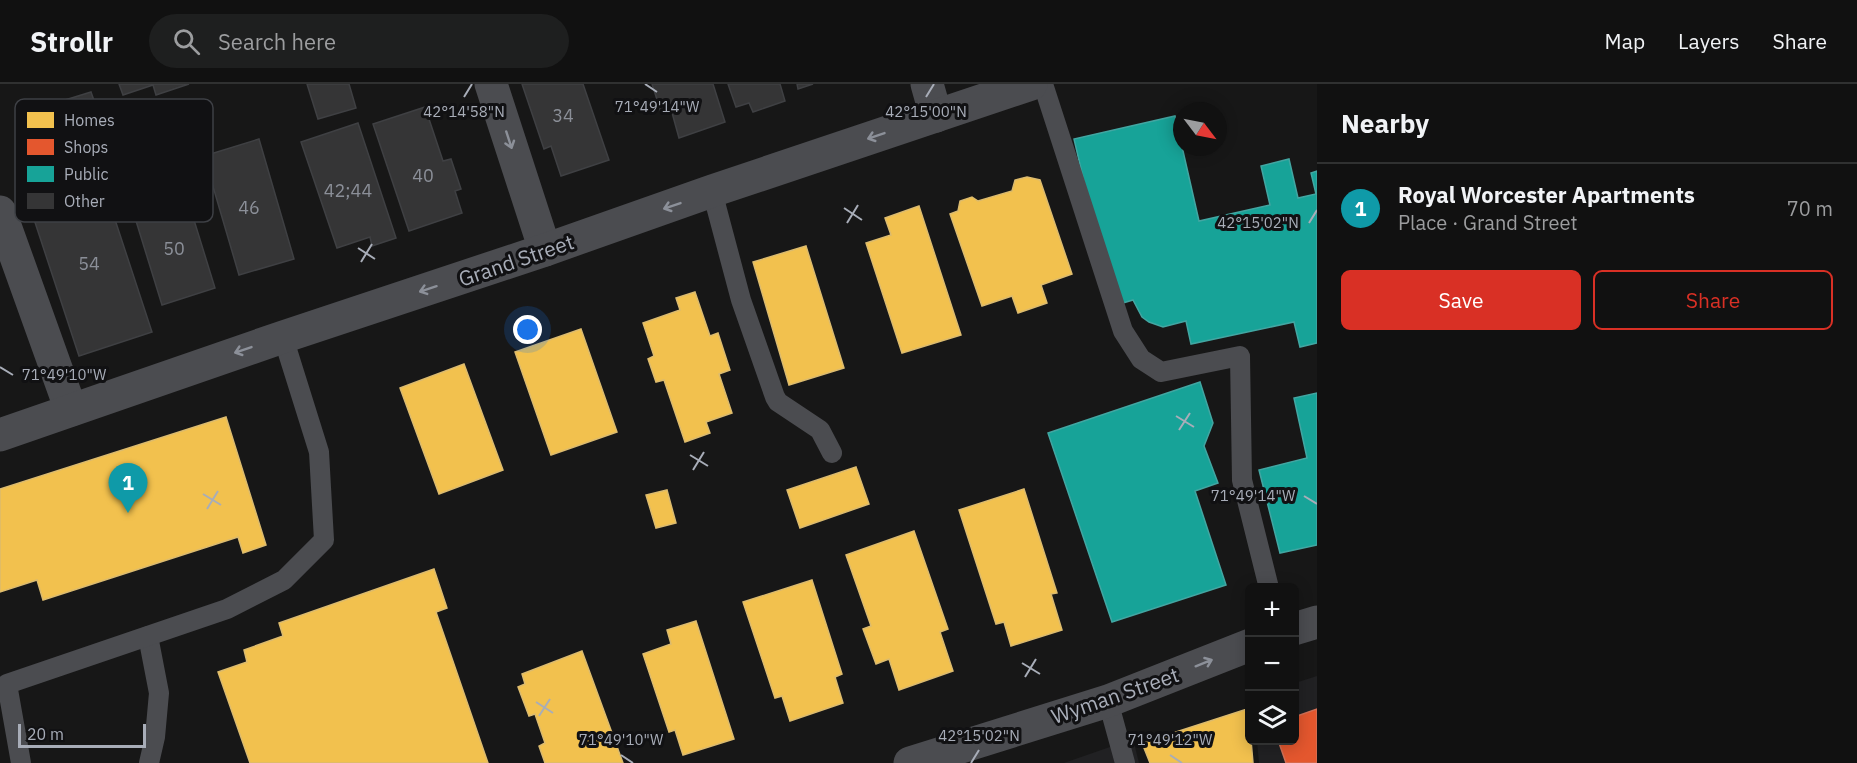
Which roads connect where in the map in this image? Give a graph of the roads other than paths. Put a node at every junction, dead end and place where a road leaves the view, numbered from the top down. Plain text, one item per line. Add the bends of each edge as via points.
1 (491, 84) edge
2 (927, 84) edge
3 (1031, 84) edge
4 (1043, 84) edge
5 (936, 116) junction
6 (712, 191) junction
7 (0, 212) edge
8 (545, 250) junction
9 (282, 337) junction
10 (71, 410) junction
11 (0, 435) edge
12 (832, 453) dead end
13 (1268, 583) edge
14 (1317, 622) edge
15 (1299, 627) edge
16 (148, 636) junction
17 (1245, 647) edge
18 (1108, 701) junction
19 (21, 763) edge
20 (148, 763) edge
21 (910, 763) edge
22 (1125, 763) edge

1 -> 8 street
2 - 5 street
3 - 5 street, Grand Street
4 - 13 lane via 1123,331 1141,359 1161,372 1240,356 1242,480
5 -> 6 street, Grand Street
6 -> 8 street, Grand Street
6 - 12 lane via 741,300 775,397 820,430
7 - 10 street
8 -> 9 street, Grand Street
9 -> 10 street, Grand Street
9 - 16 lane via 319,452 324,540 284,580 227,609
10 - 11 street, Grand Street
14 - 15 street
16 - 19 lane via 7,684
16 - 20 lane via 159,693
18 -> 17 street, Wyman Street
18 - 21 street, Wyman Street
18 - 22 lane

